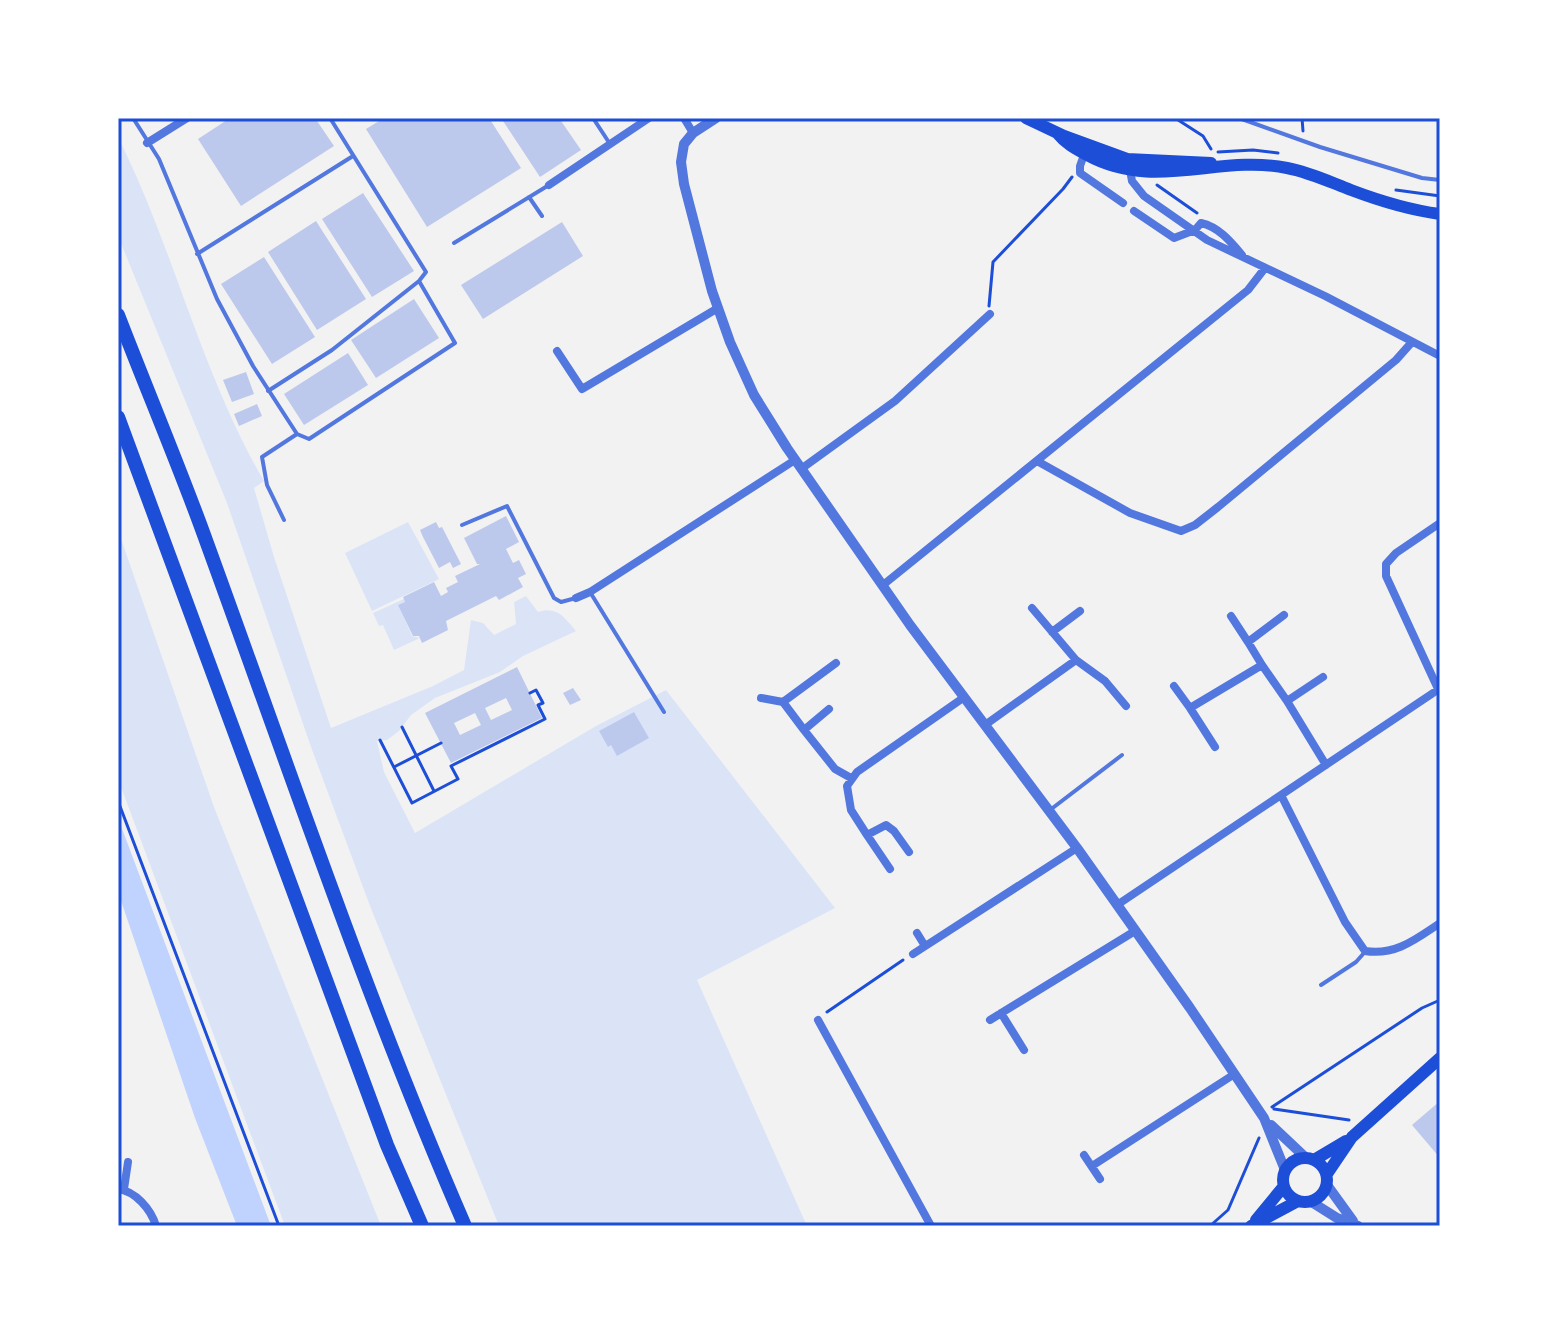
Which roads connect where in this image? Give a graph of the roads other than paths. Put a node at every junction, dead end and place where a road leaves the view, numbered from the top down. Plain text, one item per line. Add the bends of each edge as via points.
1 (133, 118) edge
2 (187, 118) edge
3 (330, 118) edge
4 (593, 118) edge
5 (649, 118) edge
6 (684, 118) edge
7 (716, 118) edge
8 (1026, 118) edge
9 (1239, 118) edge
10 (693, 133) junction
11 (147, 143) junction
12 (610, 144) junction
13 (1085, 152) junction
14 (353, 156) junction
15 (1221, 166) junction
16 (1130, 170) junction
17 (1440, 180) edge
18 (549, 185) joint
19 (529, 197) junction
20 (1123, 203) dead end
21 (1134, 211) dead end
22 (1417, 211) junction
23 (1440, 214) edge
24 (542, 216) dead end
25 (1440, 224) edge
26 (1198, 226) junction
27 (454, 243) dead end
28 (197, 254) junction
29 (1242, 255) junction
30 (1265, 268) junction
31 (419, 281) junction
32 (718, 308) junction
33 (990, 314) road end
34 (118, 315) edge
35 (1412, 342) junction
36 (557, 351) dead end
37 (1440, 356) edge
38 (268, 391) junction
39 (118, 417) edge
40 (297, 434) junction
41 (1037, 461) junction
42 (798, 464) junction
43 (284, 520) dead end
44 (1440, 523) edge
45 (462, 525) dead end
46 (883, 585) junction
47 (590, 592) junction
48 (576, 598) joint
49 (1032, 608) dead end
50 (1080, 611) dead end
51 (1284, 615) dead end
52 (1231, 616) dead end
53 (1052, 632) junction
54 (1248, 642) junction
55 (1076, 660) junction
56 (836, 663) dead end
57 (1262, 665) junction
58 (1323, 677) dead end
59 (1174, 686) dead end
60 (1439, 691) edge
61 (761, 698) dead end
62 (963, 698) junction
63 (1287, 701) junction
64 (783, 702) junction
65 (1126, 706) dead end
66 (1190, 708) junction
67 (829, 709) dead end
68 (664, 712) dead end
69 (985, 725) junction
70 (804, 730) junction
71 (1215, 747) dead end
72 (1122, 755) dead end
73 (1326, 765) junction
74 (851, 778) junction
75 (1281, 795) junction
76 (1048, 811) junction
77 (867, 835) junction
78 (1077, 848) junction
79 (909, 852) dead end
80 (890, 869) dead end
81 (1117, 905) junction
82 (1440, 923) edge
83 (1135, 931) junction
84 (917, 933) dead end
85 (925, 946) junction
86 (1365, 951) junction
87 (913, 954) road end
88 (1321, 985) dead end
89 (1001, 1013) junction
90 (818, 1020) road end
91 (990, 1020) dead end
92 (1024, 1050) dead end
93 (1440, 1058) edge
94 (1233, 1075) junction
95 (1264, 1118) junction
96 (1352, 1137) junction
97 (1084, 1155) dead end
98 (1310, 1159) junction
99 (128, 1162) dead end
100 (1092, 1166) junction
101 (1285, 1170) junction
102 (1100, 1179) dead end
103 (1327, 1180) junction
104 (1284, 1186) junction
105 (121, 1189) edge
106 (1304, 1201) junction
107 (156, 1226) edge
108 (422, 1226) edge
109 (465, 1226) edge
110 (931, 1226) edge
111 (1251, 1226) edge
112 (1357, 1226) edge

1 - 11 lane
2 - 11 street
3 - 14 lane
4 - 12 lane
5 - 12 street
6 - 10 street
7 - 10 street
8 - 13 main road
9 - 17 lane
10 - 32 street via 682,151 684,184
11 - 28 lane via 159,159
12 - 18 street
13 - 15 main road
13 - 16 main road
13 - 20 street via 1080,173
14 - 28 lane
14 - 31 lane via 426,272
15 - 16 main road via 1176,173
15 - 22 main road via 1288,168
16 - 26 street via 1144,196
18 - 19 lane
19 - 24 lane
19 - 27 lane
21 - 26 street via 1174,238
22 - 23 main road
22 - 25 main road
26 - 29 street via 1218,230
26 - 29 street via 1207,240
28 - 38 lane
29 - 30 street
30 - 35 street
30 - 41 street via 1248,290
31 - 38 lane via 332,350
31 - 40 lane via 455,343 309,439
32 - 36 street via 582,389
32 - 42 street via 754,395
33 - 42 street via 895,401
34 - 109 highway via 389,1041
35 - 37 street
35 - 41 street via 1218,507 1181,531 1130,513
38 - 40 lane
39 - 108 highway via 387,1145
40 - 43 lane via 262,457 267,485
41 - 46 street
42 - 46 street
42 - 47 street
44 - 60 street via 1386,564 1386,576
45 - 48 lane via 507,506 554,598
46 - 62 street
47 - 48 street
47 - 68 lane
49 - 53 street
50 - 53 street
51 - 54 street
52 - 54 street
53 - 55 street
54 - 57 street
55 - 65 street via 1105,681
55 - 69 street
56 - 64 street
57 - 63 street
57 - 66 street
58 - 63 street
59 - 66 street
60 - 73 street
61 - 64 street
62 - 69 street
62 - 74 street
63 - 73 street
64 - 70 street
66 - 71 street
67 - 70 street
69 - 76 street
70 - 74 street via 835,769
72 - 76 lane
73 - 75 street
74 - 77 street via 851,810
75 - 81 street
75 - 86 street
76 - 78 street
77 - 79 street via 886,825
77 - 80 street
78 - 81 street
78 - 85 street
81 - 83 street
82 - 86 street via 1405,946 1381,954
83 - 89 street
83 - 94 street
84 - 85 street
85 - 87 street
86 - 88 lane
89 - 91 street
89 - 92 street
90 - 110 street
93 - 96 main road
94 - 95 street
94 - 100 street
95 - 98 street
95 - 101 street
96 - 98 main road
96 - 103 main road
97 - 100 street
98 - 101 main road via 1294,1161
98 - 103 main road via 1324,1168
99 - 105 street
100 - 102 street
101 - 104 main road
103 - 106 main road via 1321,1196
103 - 112 street
104 - 106 main road via 1292,1198
104 - 111 main road
105 - 107 street via 135,1195
106 - 111 main road
106 - 112 street

